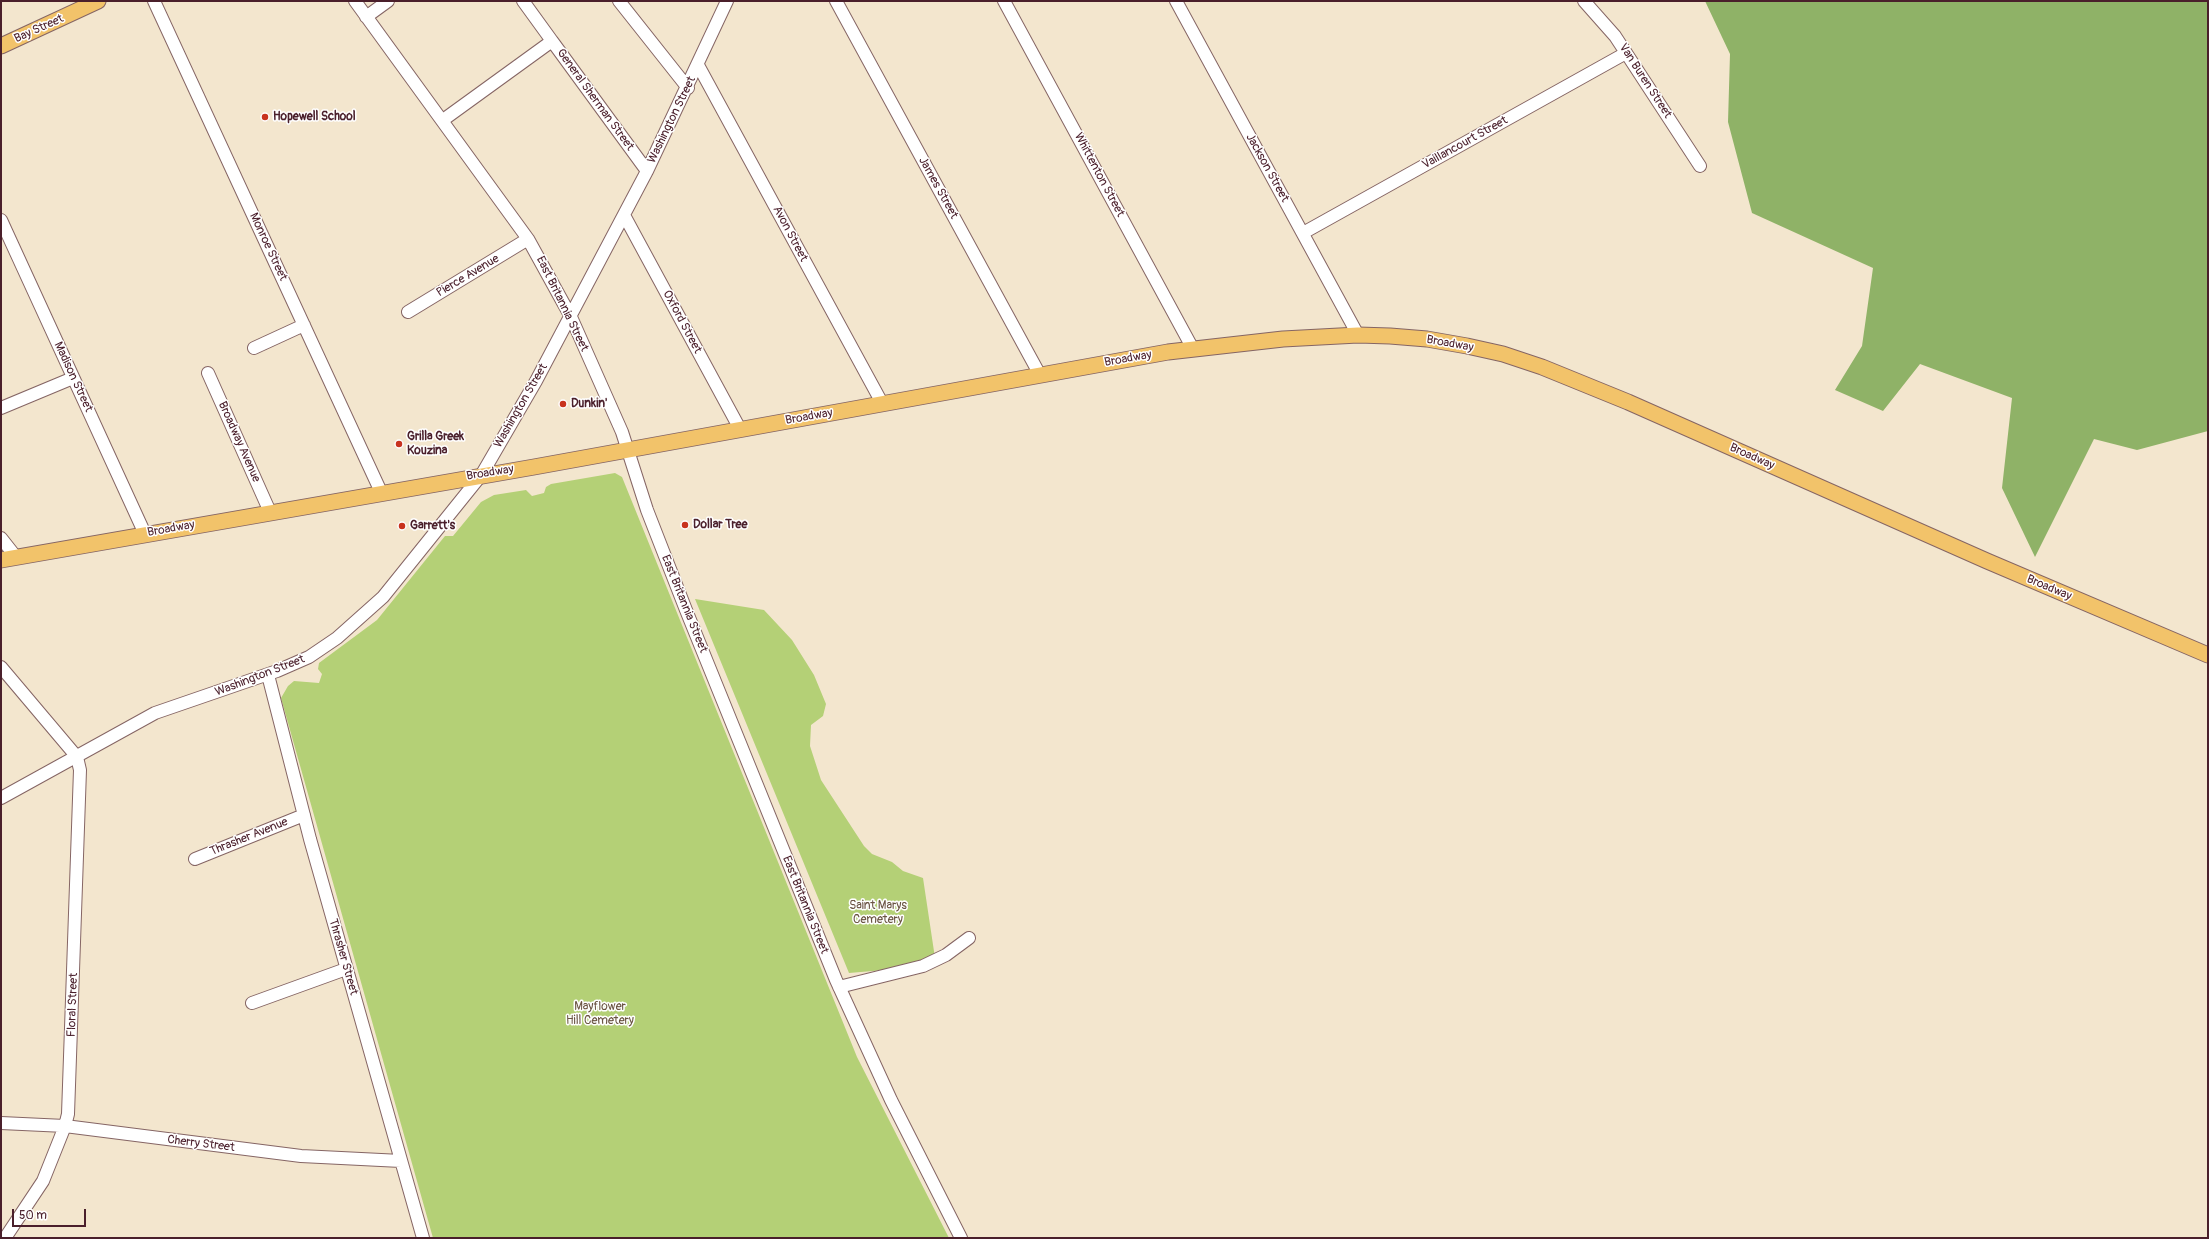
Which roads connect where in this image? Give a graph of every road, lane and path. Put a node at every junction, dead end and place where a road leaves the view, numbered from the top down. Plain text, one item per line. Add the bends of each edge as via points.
1 (98, 1) edge
2 (154, 1) edge
3 (355, 1) edge
4 (388, 1) edge
5 (523, 1) edge
6 (619, 1) edge
7 (727, 1) edge
8 (836, 1) edge
9 (1004, 1) edge
10 (1176, 1) edge
11 (1584, 1) edge
12 (366, 17) junction
13 (552, 41) junction
14 (1, 46) edge
15 (1626, 53) junction
16 (698, 65) junction
17 (688, 88) junction
18 (443, 120) junction
19 (1700, 166) dead end
20 (647, 171) junction
21 (624, 215) junction
22 (1, 220) edge
23 (1303, 233) junction
24 (528, 239) junction
25 (408, 312) dead end
26 (571, 317) junction
27 (304, 325) junction
28 (1358, 335) junction
29 (254, 348) dead end
30 (1193, 349) junction
31 (208, 373) dead end
32 (1040, 375) junction
33 (73, 378) junction
34 (882, 403) junction
35 (1, 408) edge
36 (740, 429) junction
37 (628, 450) junction
38 (482, 474) junction
39 (381, 492) junction
40 (270, 512) junction
41 (145, 534) junction
42 (1, 538) edge
43 (16, 557) junction
44 (1, 560) edge
45 (2208, 655) edge
46 (1, 667) edge
47 (268, 675) junction
48 (77, 757) junction
49 (1, 798) edge
50 (304, 815) junction
51 (195, 859) dead end
52 (970, 938) dead end
53 (346, 969) junction
54 (839, 987) junction
55 (252, 1003) dead end
56 (1, 1123) edge
57 (65, 1126) junction
58 (401, 1161) junction
59 (4, 1238) edge
60 (423, 1238) edge
61 (961, 1238) edge

1 - 14 main road, Bay Street
2 - 27 street, Monroe Street
3 - 12 street, East Britannia Street
4 - 12 street
5 - 13 street
6 - 17 street
7 - 16 street, Washington Street
8 - 32 street, James Street
9 - 30 street, Whittenton Street
10 - 23 street, Jackson Street
11 - 15 street, Van Buren Street
12 - 18 street, East Britannia Street
13 - 18 street, General Sherman Street
13 - 20 street, General Sherman Street
15 - 19 street, Van Buren Street
15 - 23 street, Vaillancourt Street
16 - 17 street, Washington Street
16 - 34 street, Avon Street
17 - 20 street, Washington Street
18 - 24 street, East Britannia Street
20 - 21 street, Washington Street
21 - 26 street, Washington Street
21 - 36 street, Oxford Street
22 - 33 street, Madison Street
23 - 28 street, Jackson Street
24 - 25 street, Pierce Avenue
24 - 26 street, East Britannia Street
26 - 37 street, East Britannia Street
26 - 38 street, Washington Street
27 - 29 street
27 - 39 street, Monroe Street
28 - 30 main road, Broadway
28 - 45 main road, Broadway via 1408,337 1447,343 1503,354 1542,367 1628,402 1998,566
30 - 32 main road, Broadway
31 - 40 street, Broadway Avenue
32 - 34 main road, Broadway
33 - 35 street
33 - 41 street, Madison Street
34 - 36 main road, Broadway
36 - 37 main road, Broadway
37 - 38 main road, Broadway
37 - 54 street, East Britannia Street via 647,510 686,610
38 - 39 main road, Broadway
38 - 47 street, Washington Street via 383,597 346,631 320,650
39 - 40 main road, Broadway
40 - 41 main road, Broadway
41 - 43 main road, Broadway
42 - 43 street
43 - 44 main road, Broadway
46 - 48 street
47 - 48 street, Washington Street via 155,713
47 - 50 street, Thrasher Street
48 - 49 street, Washington Street
48 - 57 street, Floral Street via 80,770 70,1090
50 - 51 street, Thrasher Avenue
50 - 53 street, Thrasher Street
52 - 54 street via 946,955 923,966
53 - 55 street
53 - 58 street, Thrasher Street
54 - 61 street, East Britannia Street via 891,1100
56 - 57 street, Cherry Street
57 - 58 street, Cherry Street via 301,1156
57 - 59 street, Floral Street via 42,1181
58 - 60 street, Thrasher Street

